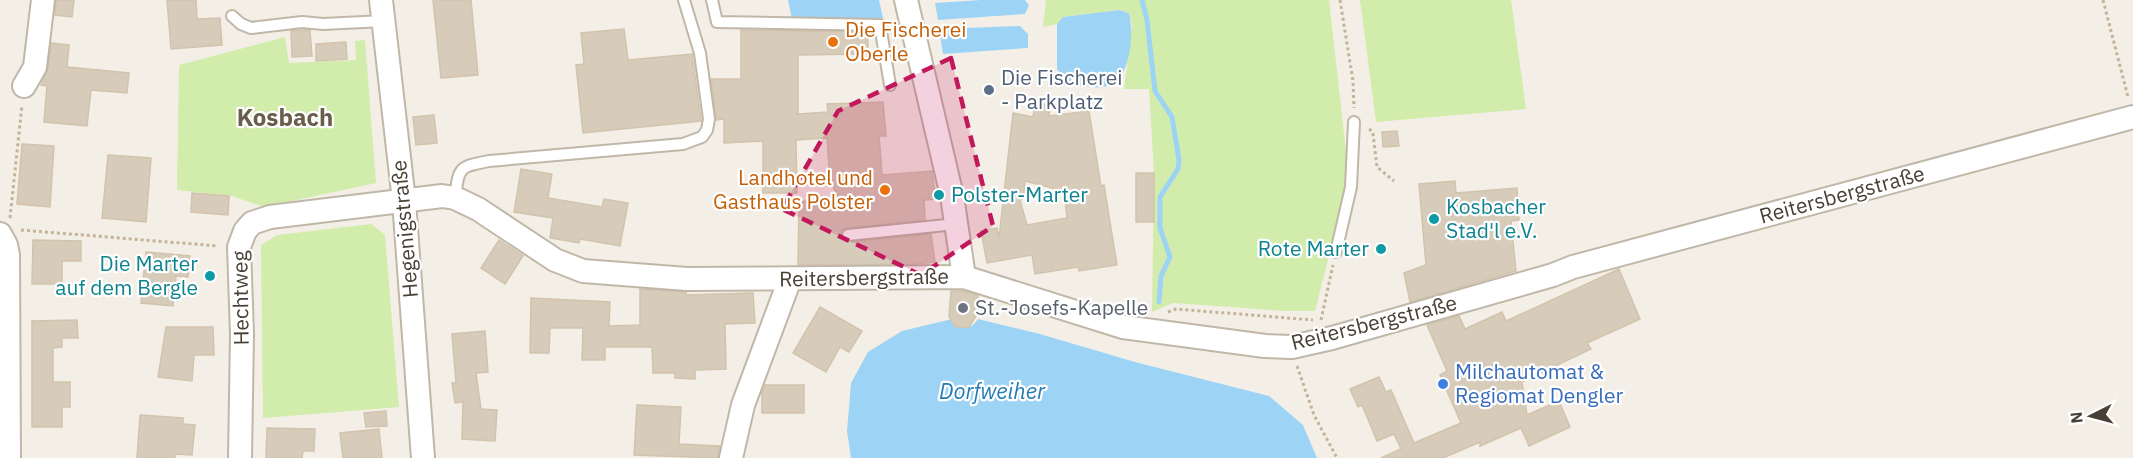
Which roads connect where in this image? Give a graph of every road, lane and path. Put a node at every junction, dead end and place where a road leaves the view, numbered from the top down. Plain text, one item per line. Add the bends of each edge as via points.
1 (44, 0) edge
2 (684, 0) edge
3 (712, 0) edge
4 (906, 0) edge
5 (1340, 0) edge
6 (2103, 0) edge
7 (383, 11) edge
8 (232, 16) dead end
9 (891, 85) dead end
10 (24, 87) joint
11 (2132, 111) edge
12 (1354, 122) joint
13 (1372, 131) dead end
14 (1394, 181) dead end
15 (455, 198) junction
16 (404, 201) junction
17 (956, 224) junction
18 (4, 233) edge
19 (848, 235) dead end
20 (239, 248) junction
21 (1336, 252) joint
22 (964, 277) junction
23 (790, 279) junction
24 (1166, 313) dead end
25 (1292, 347) junction
26 (9, 458) edge
27 (240, 458) edge
28 (423, 458) edge
29 (731, 458) edge
30 (1336, 458) edge

1 - 10 street via 35,67
2 - 15 lane via 700,53 709,119 702,137 683,144 468,165 457,179
3 - 9 lane via 717,22 880,25
4 - 17 street
5 - 12 path via 1353,81
6 - 11 path
7 - 8 lane via 322,24 302,22 251,28
7 - 16 street, Hegenigstraße
10 - 18 path
11 - 25 street, Reitersbergstraße
12 - 21 lane via 1351,188
13 - 14 path via 1377,166
15 - 16 street, Reitersbergstraße
15 - 23 street, Reitersbergstraße via 555,260 583,271 687,279
16 - 20 street, Hechtweg via 260,219 245,231
16 - 28 street, Hegenigstraße
17 - 19 lane
17 - 22 street
18 - 20 path
18 - 26 street via 8,255
20 - 27 street, Hechtweg
21 - 24 path via 1321,321 1176,309
22 - 23 street, Reitersbergstraße
22 - 25 street, Reitersbergstraße via 1123,327
23 - 29 street via 743,405
25 - 30 path via 1314,415

